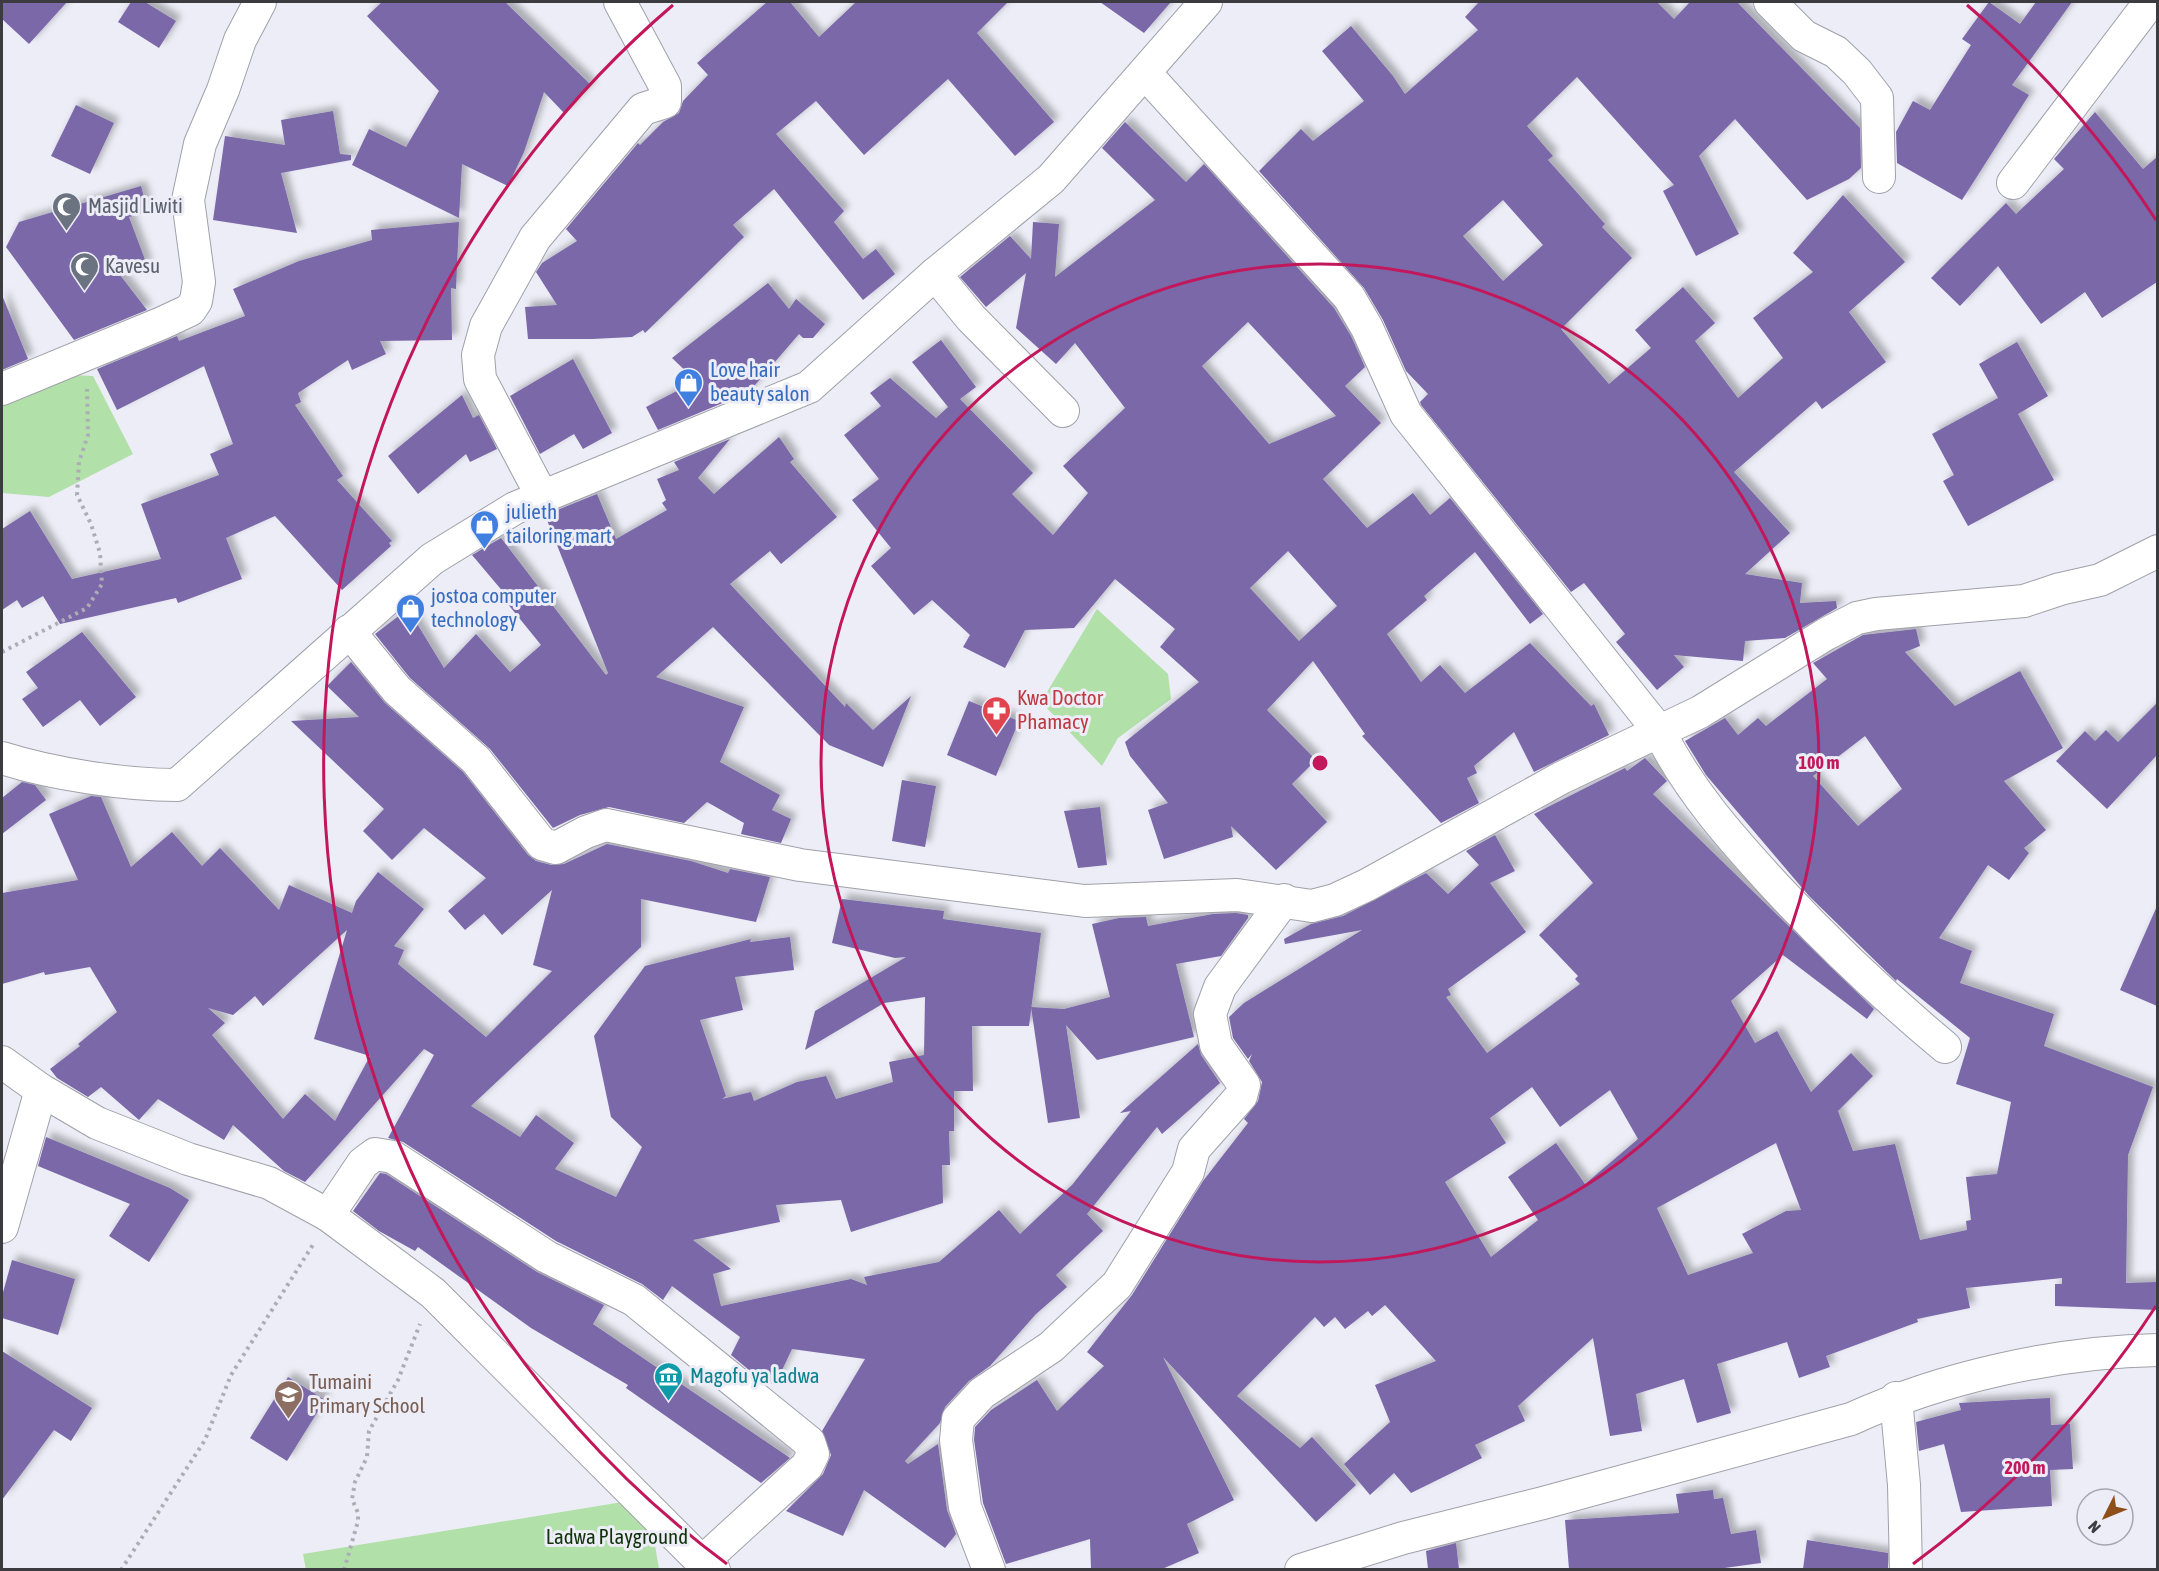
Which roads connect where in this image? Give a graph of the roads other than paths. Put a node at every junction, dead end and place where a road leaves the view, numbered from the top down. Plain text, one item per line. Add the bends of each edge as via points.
1 (260, 2) edge
2 (620, 2) edge
3 (1206, 2) edge
4 (1770, 2) edge
5 (2150, 2) edge
6 (1145, 73) junction
7 (1879, 177) dead end
8 (2013, 183) dead end
9 (935, 274) junction
10 (2, 389) edge
11 (1063, 411) dead end
12 (542, 496) junction
13 (2157, 551) edge
14 (349, 631) junction
15 (1659, 731) junction
16 (2, 758) edge
17 (1284, 900) junction
18 (1945, 1047) dead end
19 (2, 1062) edge
20 (41, 1090) junction
21 (328, 1215) junction
22 (2, 1227) edge
23 (2157, 1350) edge
24 (1896, 1398) junction
25 (708, 1566) edge
26 (988, 1569) edge
27 (1301, 1569) edge
28 (1906, 1569) edge

1 - 10 street via 240,40 197,155 188,200 199,282 196,301 190,310
2 - 12 street via 665,86 664,102 643,109 535,237 486,326 478,354 480,379
3 - 6 street
4 - 7 street via 1804,36 1836,52 1877,98
5 - 8 street
6 - 9 street via 1051,178
6 - 15 street via 1349,297 1406,414
9 - 11 street via 971,318
9 - 12 street via 809,387
12 - 14 street via 515,508 432,559
13 - 15 street via 2100,580 2024,601 1857,618 1700,712
14 - 16 street via 177,784 133,782
14 - 17 street via 397,690 476,760 542,844 556,848 606,825 800,865 1043,897 1115,901 1237,895
15 - 17 street via 1562,777 1335,900 1312,906
15 - 18 street via 1677,768 1722,829 1822,937
17 - 26 street via 1220,987 1210,1014 1216,1045 1244,1085 1241,1096 1197,1143 1188,1172 1117,1285 1051,1347 982,1393 958,1419 956,1440 965,1507
19 - 20 street
20 - 21 street via 97,1124 188,1159 269,1183
20 - 22 street
21 - 25 street via 434,1293
21 - 25 street via 363,1163 375,1154 393,1157 547,1257 634,1300 809,1442 813,1454 807,1466
23 - 24 street via 2111,1351 1992,1372
24 - 27 street via 1851,1419 1403,1538
24 - 28 street

